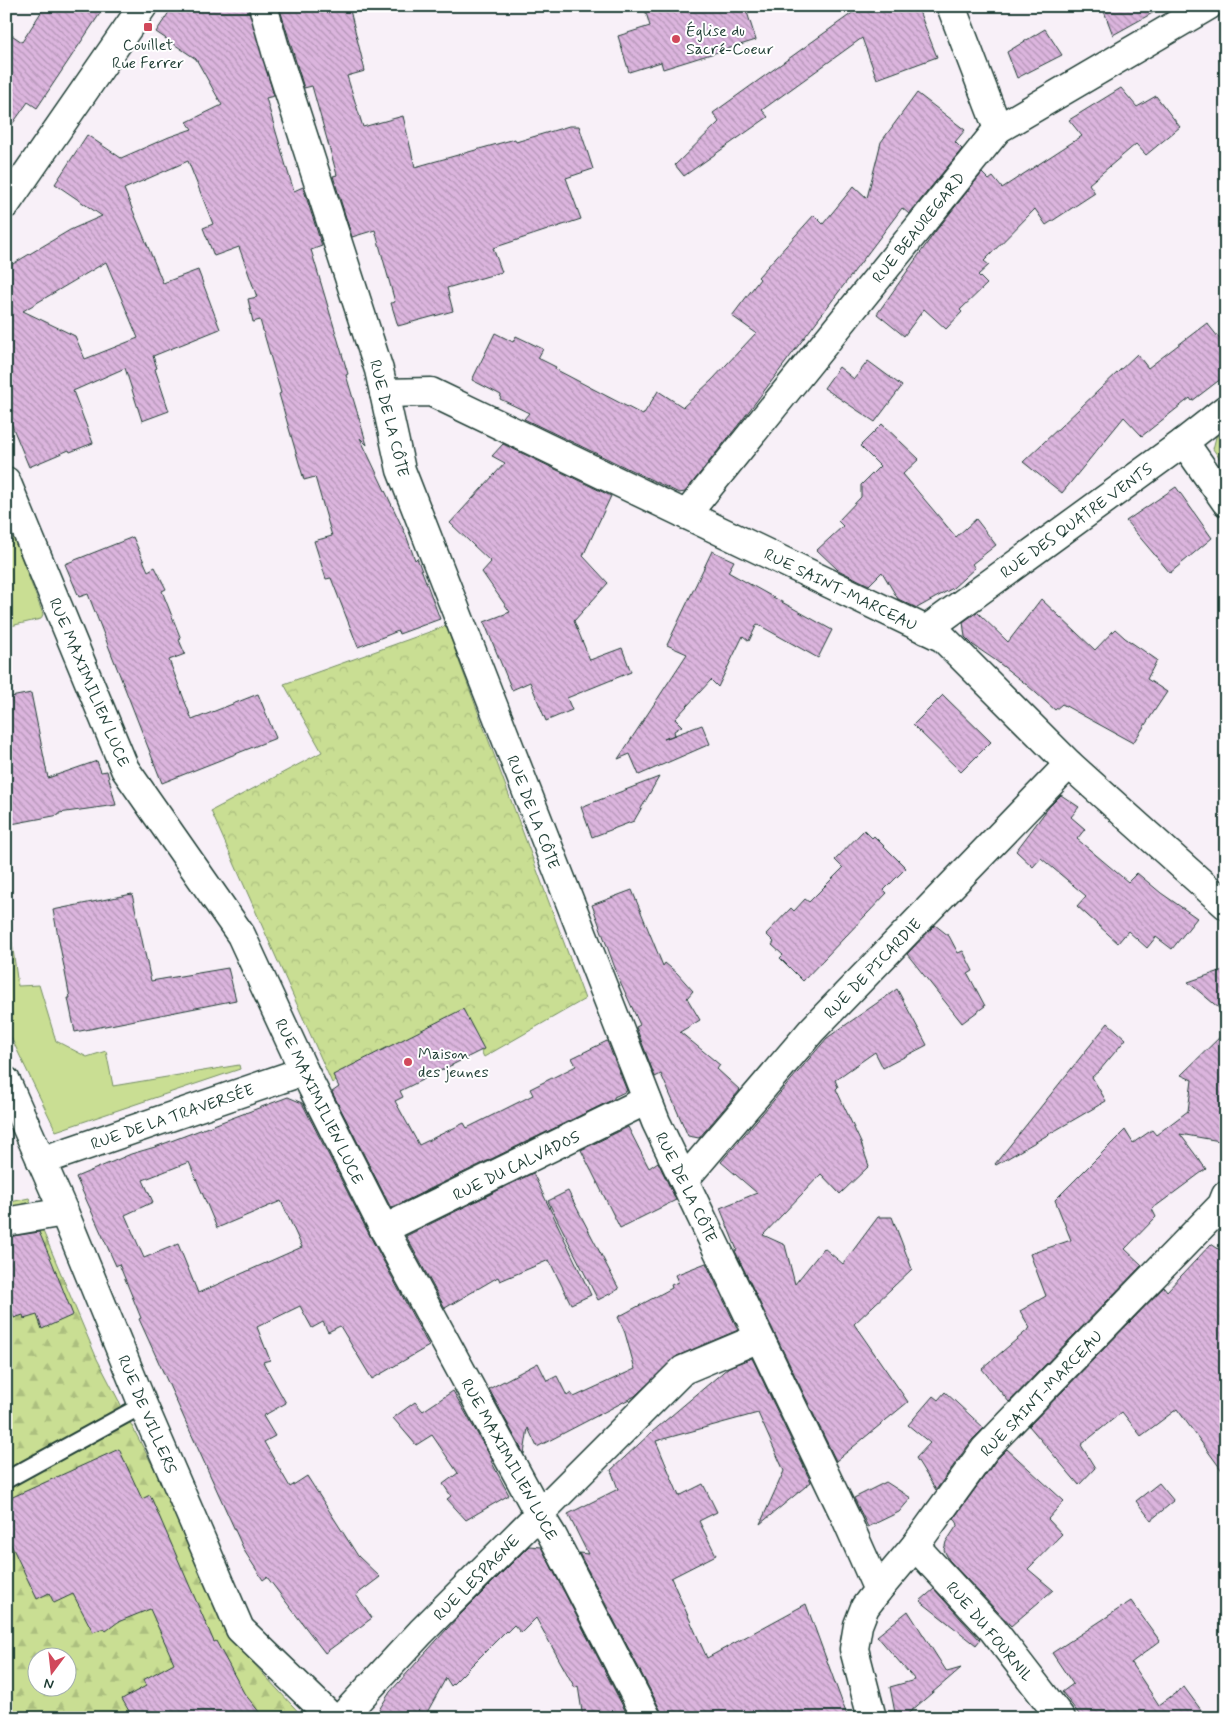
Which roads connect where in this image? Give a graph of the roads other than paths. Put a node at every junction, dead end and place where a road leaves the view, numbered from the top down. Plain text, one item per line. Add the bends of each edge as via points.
1 (143, 6) edge
2 (263, 6) edge
3 (950, 6) edge
4 (1208, 6) edge
5 (998, 129) junction
6 (6, 204) edge
7 (384, 393) junction
8 (1226, 409) edge
9 (1184, 442) junction
10 (6, 481) edge
11 (1226, 502) edge
12 (686, 515) junction
13 (926, 630) junction
14 (1069, 764) junction
15 (1226, 905) edge
16 (304, 1071) junction
17 (6, 1080) edge
18 (647, 1100) junction
19 (41, 1161) junction
20 (684, 1180) junction
21 (1226, 1195) edge
22 (64, 1212) junction
23 (6, 1222) edge
24 (384, 1229) junction
25 (759, 1338) junction
26 (143, 1405) junction
27 (6, 1480) edge
28 (539, 1514) junction
29 (915, 1546) junction
30 (878, 1590) junction
31 (332, 1718) edge
32 (341, 1718) edge
33 (647, 1718) edge
34 (872, 1718) edge
35 (1061, 1718) edge

1 - 6 street
2 - 7 street, RUE DE LA CÔTE
3 - 5 street
4 - 5 street, RUE BEAUREGARD
5 - 12 street, RUE BEAUREGARD
7 - 12 street, RUE SAINT-MARCEAU via 430,392
7 - 18 street, RUE DE LA CÔTE via 401,470
8 - 9 street, RUE DES QUATRE VENTS
9 - 11 street
9 - 13 street, RUE DES QUATRE VENTS
10 - 16 street, RUE MAXIMILIEN LUCE via 125,769 241,935
12 - 13 street, RUE SAINT-MARCEAU
13 - 14 street, RUE SAINT-MARCEAU via 943,638
14 - 15 street, RUE SAINT-MARCEAU
14 - 20 street, RUE DE PICARDIE via 812,1030
16 - 19 street, RUE DE LA TRAVERSÉE
16 - 24 street, RUE MAXIMILIEN LUCE
17 - 19 street, RUE DE VILLERS
18 - 20 street, RUE DE LA CÔTE
18 - 24 street, RUE DU CALVADOS
19 - 22 street, RUE DE VILLERS
20 - 25 street, RUE DE LA CÔTE
21 - 29 street, RUE SAINT-MARCEAU via 1222,1204 985,1450
22 - 23 street
22 - 26 street, RUE DE VILLERS
24 - 28 street, RUE MAXIMILIEN LUCE
25 - 28 street, RUE LESPAGNE via 683,1370
25 - 30 street, RUE DE LA CÔTE
26 - 27 lane
26 - 31 street, RUE DE VILLERS via 240,1628
28 - 32 street, RUE LESPAGNE
28 - 33 street, RUE MAXIMILIEN LUCE
29 - 30 street, RUE SAINT-MARCEAU
29 - 35 street, RUE DU FOURNIL via 993,1630
30 - 34 street, RUE SAINT-MARCEAU via 858,1625 854,1649

